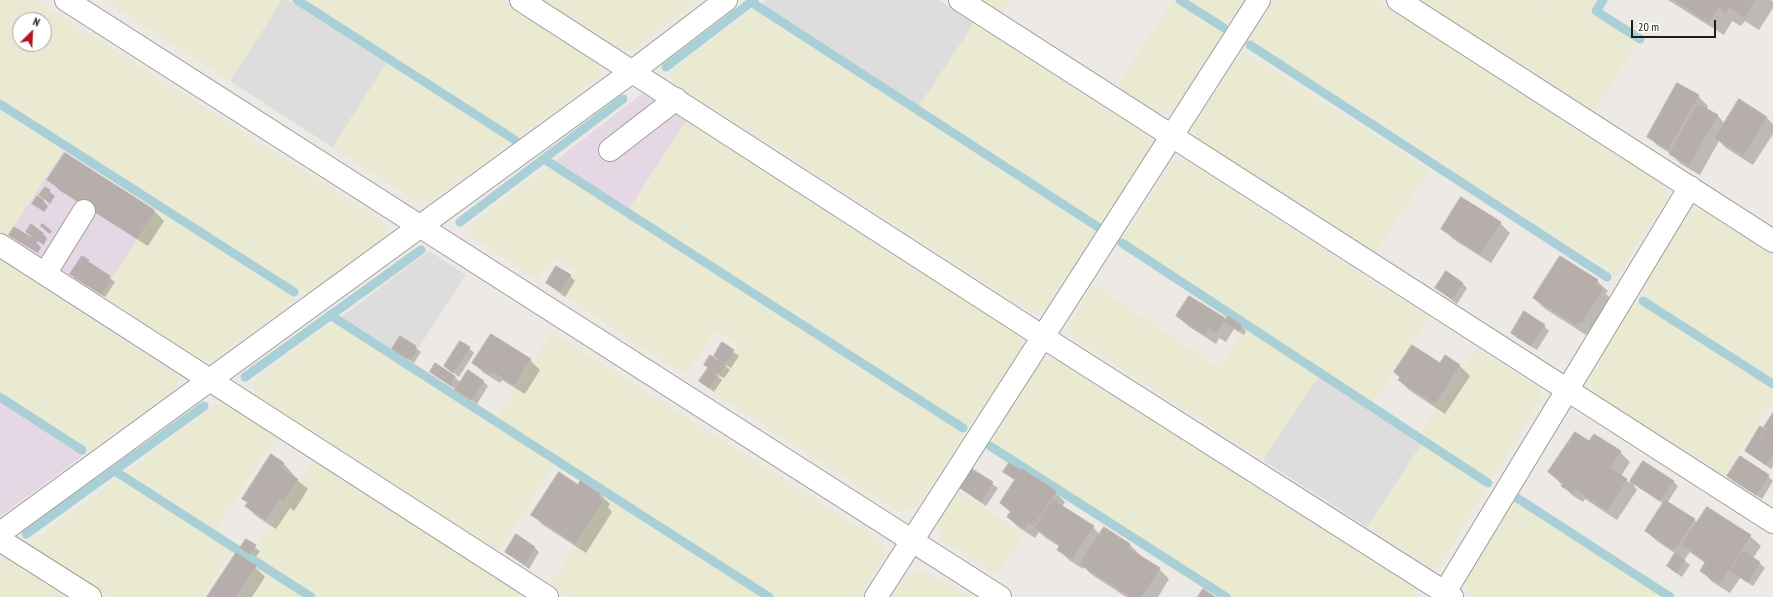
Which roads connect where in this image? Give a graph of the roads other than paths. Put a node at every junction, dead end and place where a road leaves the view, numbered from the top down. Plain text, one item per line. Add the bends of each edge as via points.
1 (66, 0) edge
2 (520, 0) edge
3 (726, 0) edge
4 (960, 0) edge
5 (1259, 0) edge
6 (1398, 0) edge
7 (633, 71) junction
8 (676, 99) junction
9 (1172, 136) junction
10 (610, 150) dead end
11 (1690, 187) junction
12 (84, 212) dead end
13 (420, 227) junction
14 (1773, 241) edge
15 (0, 245) edge
16 (45, 274) junction
17 (1043, 337) junction
18 (209, 379) junction
19 (1568, 390) junction
20 (1773, 522) edge
21 (0, 533) edge
22 (0, 540) edge
23 (912, 541) junction
24 (1446, 596) edge
25 (90, 597) edge
26 (547, 597) edge
27 (876, 597) edge
28 (1000, 597) edge

1 - 13 street
2 - 7 street
3 - 7 street
4 - 9 street
5 - 9 street
6 - 11 street
7 - 8 street
7 - 13 street
8 - 10 street
8 - 17 street
9 - 17 street
9 - 19 street
11 - 14 street
11 - 19 street
12 - 16 street
13 - 18 street
13 - 23 street
15 - 16 street
16 - 18 street
17 - 23 street
17 - 24 street
18 - 21 street
18 - 26 street
19 - 20 street
19 - 24 street
22 - 25 street
23 - 27 street
23 - 28 street

